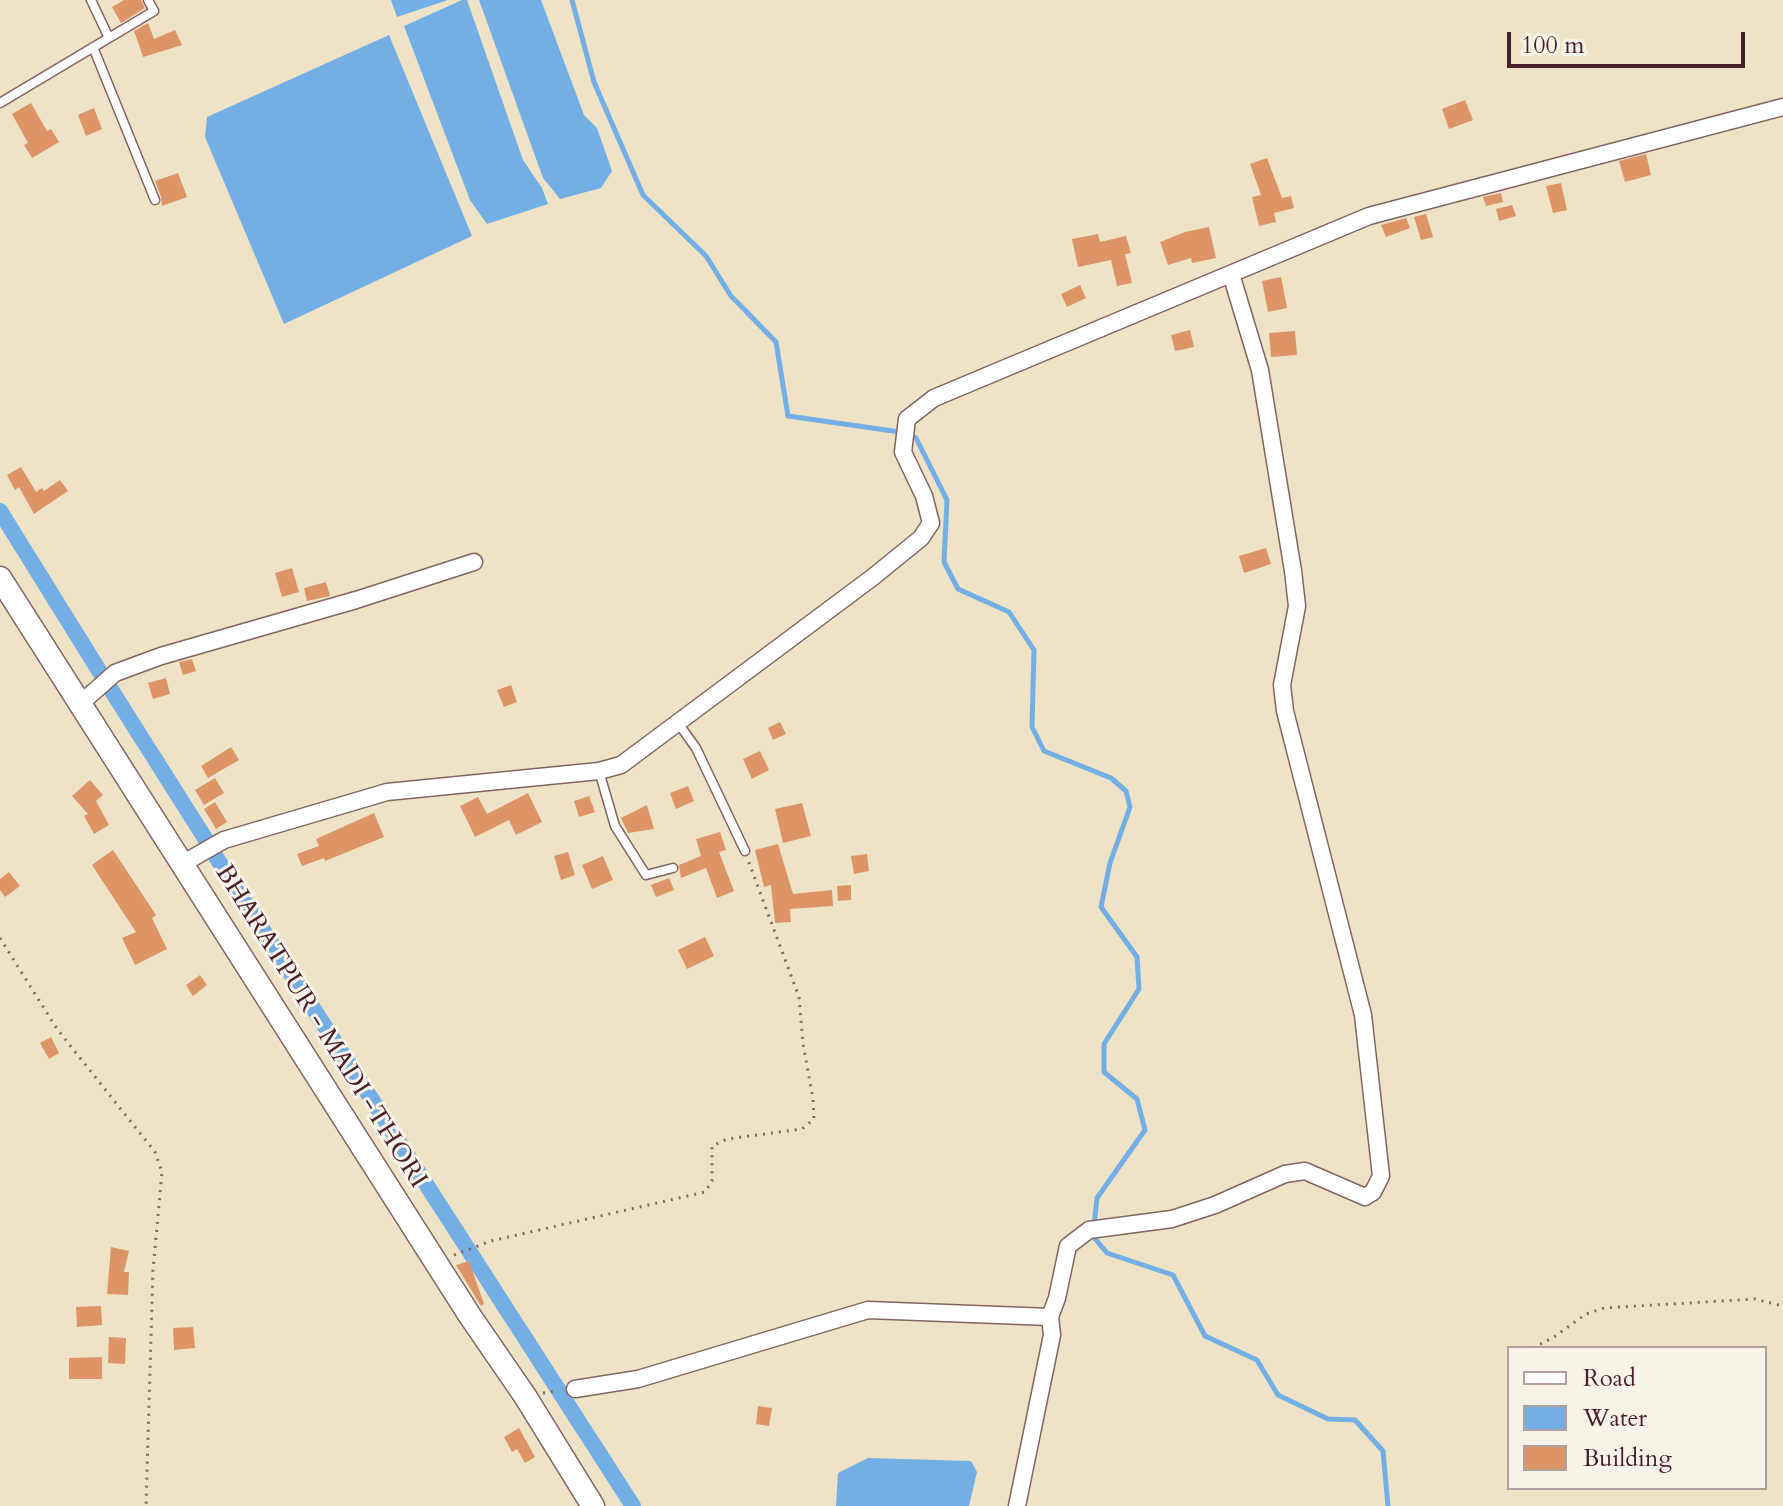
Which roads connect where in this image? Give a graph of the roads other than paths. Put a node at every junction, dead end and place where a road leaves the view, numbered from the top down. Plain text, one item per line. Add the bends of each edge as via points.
1 (91, 0) edge
2 (148, 0) edge
3 (109, 38) junction
4 (93, 47) junction
5 (0, 103) edge
6 (1783, 107) edge
7 (155, 200) dead end
8 (1231, 274) junction
9 (474, 562) dead end
10 (0, 578) edge
11 (80, 704) junction
12 (678, 723) junction
13 (599, 771) junction
14 (745, 851) road end
15 (182, 864) junction
16 (673, 868) dead end
17 (1050, 1317) junction
18 (575, 1389) road end
19 (593, 1506) edge
20 (1017, 1506) edge

1 - 3 lane
2 - 3 lane via 154,11
3 - 4 lane
4 - 5 lane
4 - 7 lane
6 - 8 street via 1369,216
8 - 12 street via 934,398 907,419 903,452 931,523 921,538
8 - 17 street via 1260,370 1293,571 1297,606 1282,685 1285,711 1363,1015 1381,1176 1365,1197 1305,1171 1285,1174 1172,1219 1089,1230 1068,1246
9 - 11 street via 161,656 115,673
10 - 11 main road, BHARATPUR - MADI -THORI
11 - 15 main road, BHARATPUR - MADI -THORI
12 - 13 street via 621,765
12 - 14 lane via 696,748
13 - 15 street via 387,792 224,840
13 - 16 lane via 615,826 646,875
15 - 19 main road, BHARATPUR - MADI -THORI
17 - 18 street via 868,1310 638,1379
17 - 20 street via 1052,1335

